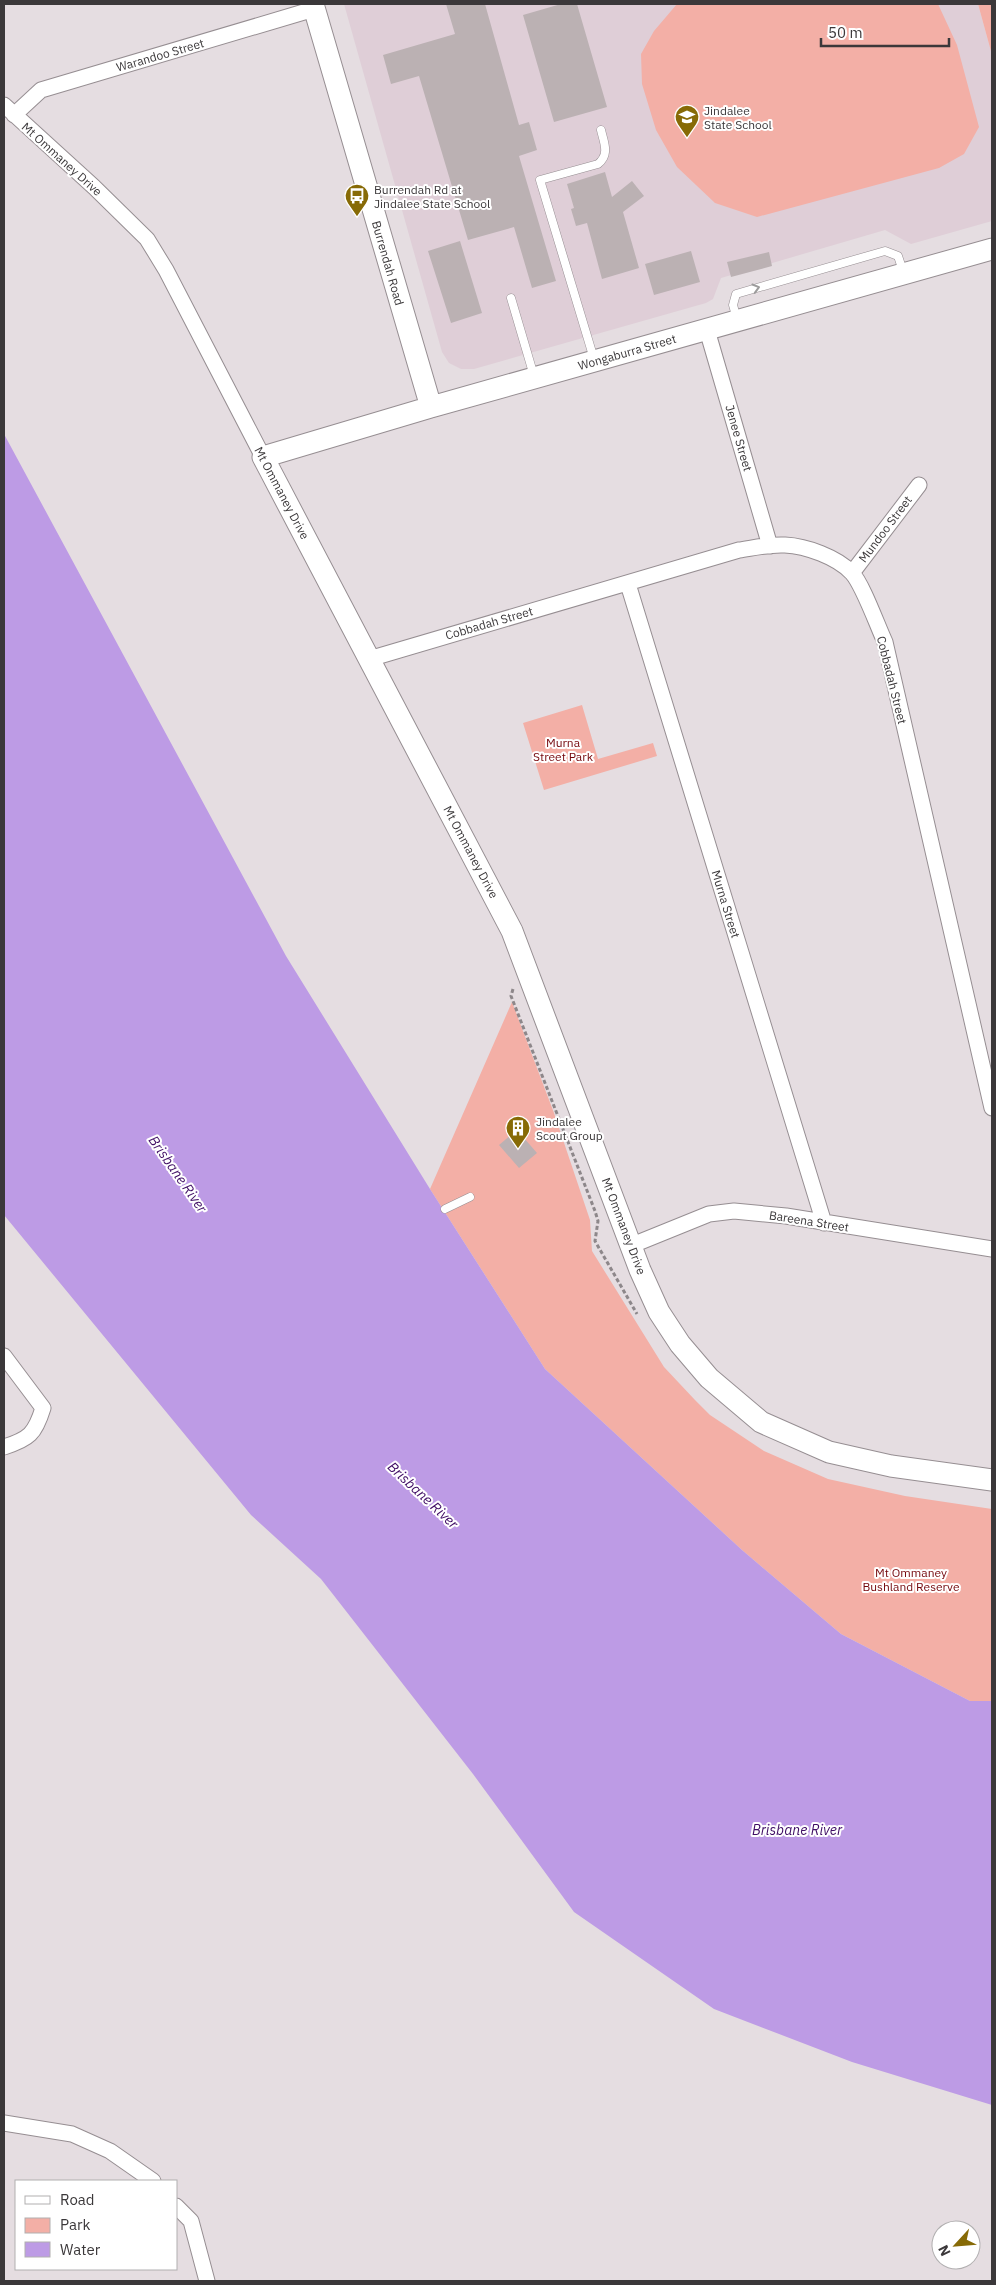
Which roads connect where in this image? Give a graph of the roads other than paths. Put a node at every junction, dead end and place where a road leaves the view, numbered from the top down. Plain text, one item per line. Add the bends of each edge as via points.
1 (314, 6) edge
2 (9, 110) edge
3 (601, 130) dead end
4 (992, 249) edge
5 (511, 298) dead end
6 (707, 330) junction
7 (594, 361) junction
8 (535, 378) junction
9 (430, 407) junction
10 (263, 457) junction
11 (919, 485) dead end
12 (770, 546) junction
13 (852, 573) junction
14 (628, 584) junction
15 (369, 659) junction
16 (992, 1108) edge
17 (470, 1197) dead end
18 (445, 1209) dead end
19 (824, 1224) junction
20 (630, 1246) junction
21 (992, 1250) edge
22 (4, 1356) edge
23 (4, 1447) edge
24 (992, 1480) edge
25 (4, 2123) edge
26 (152, 2180) edge
27 (178, 2208) edge
28 (207, 2281) edge

1 - 2 street, Warandoo Street via 41,90
1 - 9 street, Burrendah Road
2 - 10 street, Mt Ommaney Drive via 147,239
3 - 7 lane via 606,152 598,164 540,180
4 - 6 street, Wongaburra Street
5 - 8 lane
6 - 7 street, Wongaburra Street
6 - 12 street, Jenee Street
7 - 8 street, Wongaburra Street
8 - 9 street, Wongaburra Street
9 - 10 street, Wongaburra Street
10 - 15 street, Mt Ommaney Drive
11 - 13 street, Mundoo Street
12 - 13 street, Cobbadah Street via 785,545 815,552
12 - 14 street, Cobbadah Street via 739,550
13 - 16 street, Cobbadah Street via 885,642
14 - 15 street, Cobbadah Street
14 - 19 street, Murna Street
15 - 20 street, Mt Ommaney Drive via 525,960
17 - 18 lane
19 - 20 street, Bareena Street via 734,1211 709,1214
19 - 21 street, Bareena Street
20 - 24 street, Mt Ommaney Drive via 659,1312 680,1344 709,1378 761,1422 829,1452 891,1466
22 - 23 street via 43,1408 37,1428 24,1441
25 - 26 street via 72,2134 110,2150
27 - 28 street via 191,2221

